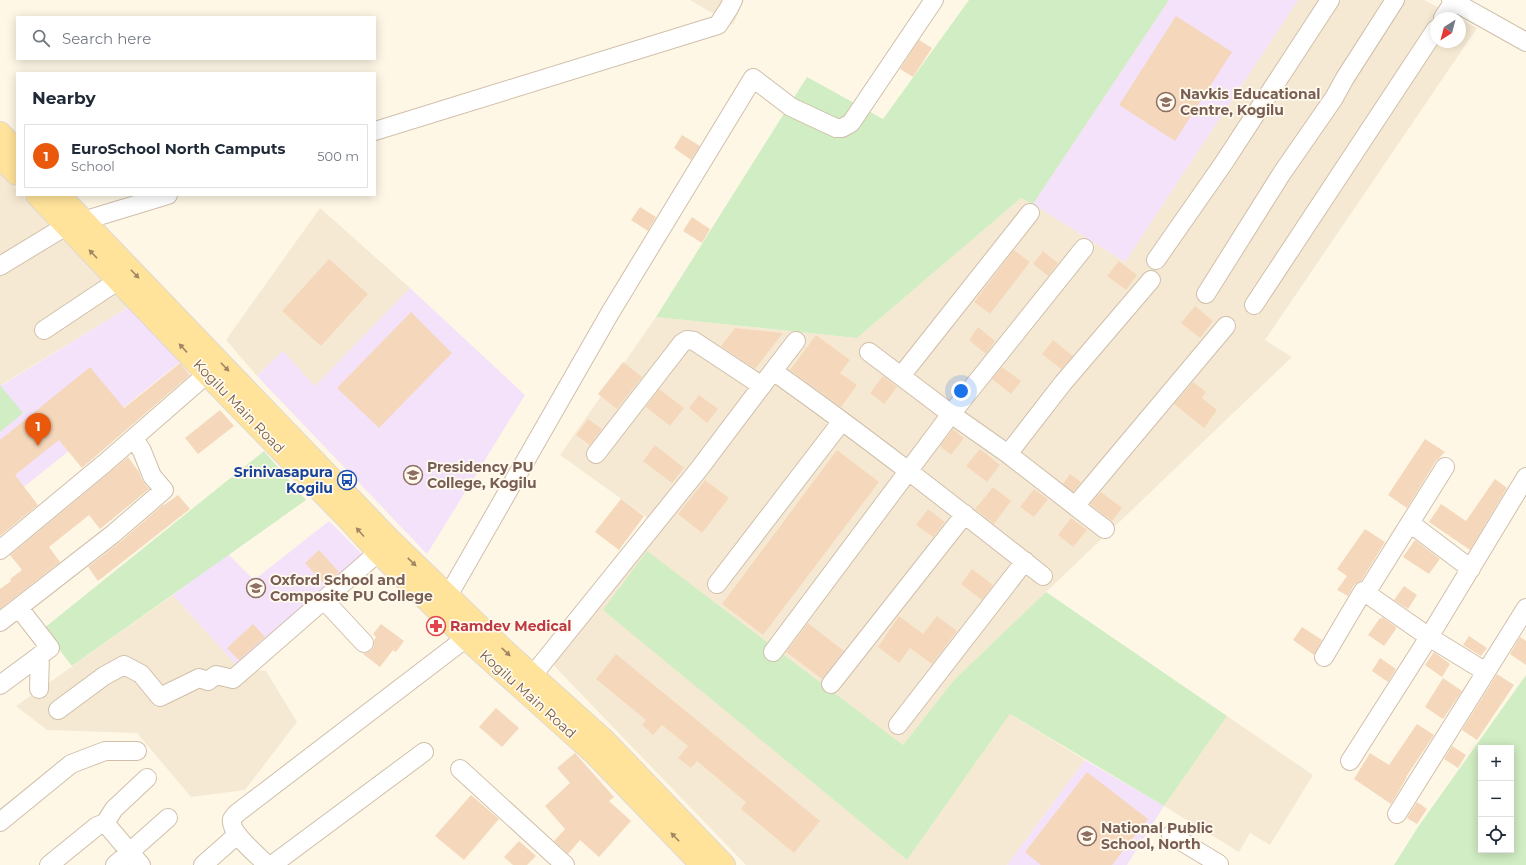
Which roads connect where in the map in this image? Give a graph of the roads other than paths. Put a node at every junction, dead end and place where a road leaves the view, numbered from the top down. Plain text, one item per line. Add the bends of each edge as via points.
1 (732, 0) edge
2 (934, 0) edge
3 (1330, 0) edge
4 (1395, 0) edge
5 (1453, 1) edge
6 (1447, 12) edge
7 (1430, 38) edge
8 (1526, 42) edge
9 (376, 131) edge
10 (0, 133) edge
11 (16, 150) edge
12 (0, 156) edge
13 (16, 173) edge
14 (38, 196) edge
15 (60, 196) edge
16 (165, 196) edge
17 (1030, 213) dead end
18 (75, 223) junction
19 (1084, 248) dead end
20 (1156, 260) dead end
21 (0, 266) edge
22 (119, 280) junction
23 (1151, 280) dead end
24 (1206, 294) dead end
25 (1254, 305) dead end
26 (1226, 326) dead end
27 (44, 330) dead end
28 (796, 341) dead end
29 (869, 352) dead end
30 (773, 371) junction
31 (207, 374) junction
32 (901, 376) junction
33 (762, 386) junction
34 (950, 414) junction
35 (842, 421) junction
36 (134, 438) junction
37 (596, 454) dead end
38 (1008, 454) junction
39 (1446, 467) dead end
40 (908, 470) junction
41 (1526, 477) edge
42 (1075, 506) junction
43 (965, 514) junction
44 (1410, 523) junction
45 (1105, 529) dead end
46 (385, 547) junction
47 (0, 550) edge
48 (1025, 561) junction
49 (1470, 569) junction
50 (1043, 576) dead end
51 (717, 584) dead end
52 (1366, 593) junction
53 (448, 596) junction
54 (324, 600) junction
55 (19, 608) junction
56 (1526, 608) edge
57 (0, 622) edge
58 (1429, 637) junction
59 (466, 638) junction
60 (364, 642) dead end
61 (773, 652) dead end
62 (40, 656) junction
63 (1324, 657) dead end
64 (1486, 672) junction
65 (528, 682) junction
66 (831, 684) dead end
67 (0, 685) edge
68 (39, 689) dead end
69 (58, 710) dead end
70 (898, 726) dead end
71 (137, 751) dead end
72 (424, 752) dead end
73 (1350, 761) dead end
74 (460, 769) dead end
75 (147, 778) dead end
76 (1397, 814) dead end
77 (168, 818) dead end
78 (0, 822) edge
79 (105, 823) junction
80 (237, 835) junction
81 (1171, 835) dead end
82 (135, 859) edge
83 (49, 865) edge
84 (115, 865) edge
85 (202, 865) edge
86 (268, 865) edge
87 (272, 865) edge
88 (565, 865) edge
89 (702, 865) edge
90 (724, 865) edge
91 (1218, 865) edge

1 - 9 street via 718,25
2 - 53 street via 851,123 842,128 836,128 791,107 753,78 610,313
3 - 20 street via 1223,164
4 - 24 street
5 - 6 street
5 - 8 street
7 - 25 street
10 - 11 main road
12 - 13 main road
14 - 18 main road, Kogilu Main Road
15 - 18 main road, Kogilu Main Road
16 - 18 street
17 - 32 street
18 - 21 street
22 -> 18 main road, Kogilu Main Road
18 -> 46 main road, Kogilu Main Road
19 - 34 street
22 - 27 street
31 -> 22 main road, Kogilu Main Road
23 - 38 street via 1063,383
26 - 42 street
28 - 30 street
29 - 32 street
30 - 33 street
30 - 35 street
31 - 36 street
46 -> 31 main road, Kogilu Main Road via 350,521
32 - 34 street
33 - 37 street via 694,341 687,340 682,343
33 - 65 street
34 - 38 street
34 - 40 street
35 - 40 street
35 - 51 street
36 - 47 street
36 - 55 street via 152,476 164,490
38 - 42 street
39 - 44 street
40 - 43 street
40 - 61 street
41 - 49 street
42 - 45 street
43 - 48 street
43 - 66 street
44 - 49 street
44 - 52 street
46 -> 53 main road, Kogilu Main Road
46 - 54 street
46 - 59 main road, Kogilu Main Road
48 - 50 street
48 - 70 street
49 - 58 street
52 - 58 street
52 - 63 street via 1364,591
53 -> 65 main road, Kogilu Main Road
54 - 60 street
54 - 69 street via 233,679 216,675 208,681 199,678 160,697 141,674 124,664
55 - 57 street
55 - 62 street via 50,648
56 - 64 street
58 - 64 street
58 - 73 street
59 - 65 main road, Kogilu Main Road
59 - 80 street via 236,814 232,819 232,825
62 - 67 street
62 - 68 street
64 - 76 street
89 -> 65 main road, Kogilu Main Road
65 - 90 main road, Kogilu Main Road via 605,741
71 - 78 street via 105,751 71,764
72 - 87 street
74 - 88 street
75 - 79 street via 114,809
77 - 82 street
79 - 82 street
79 - 83 street via 97,826
80 - 85 street
80 - 86 street
81 - 91 street
82 - 84 street

